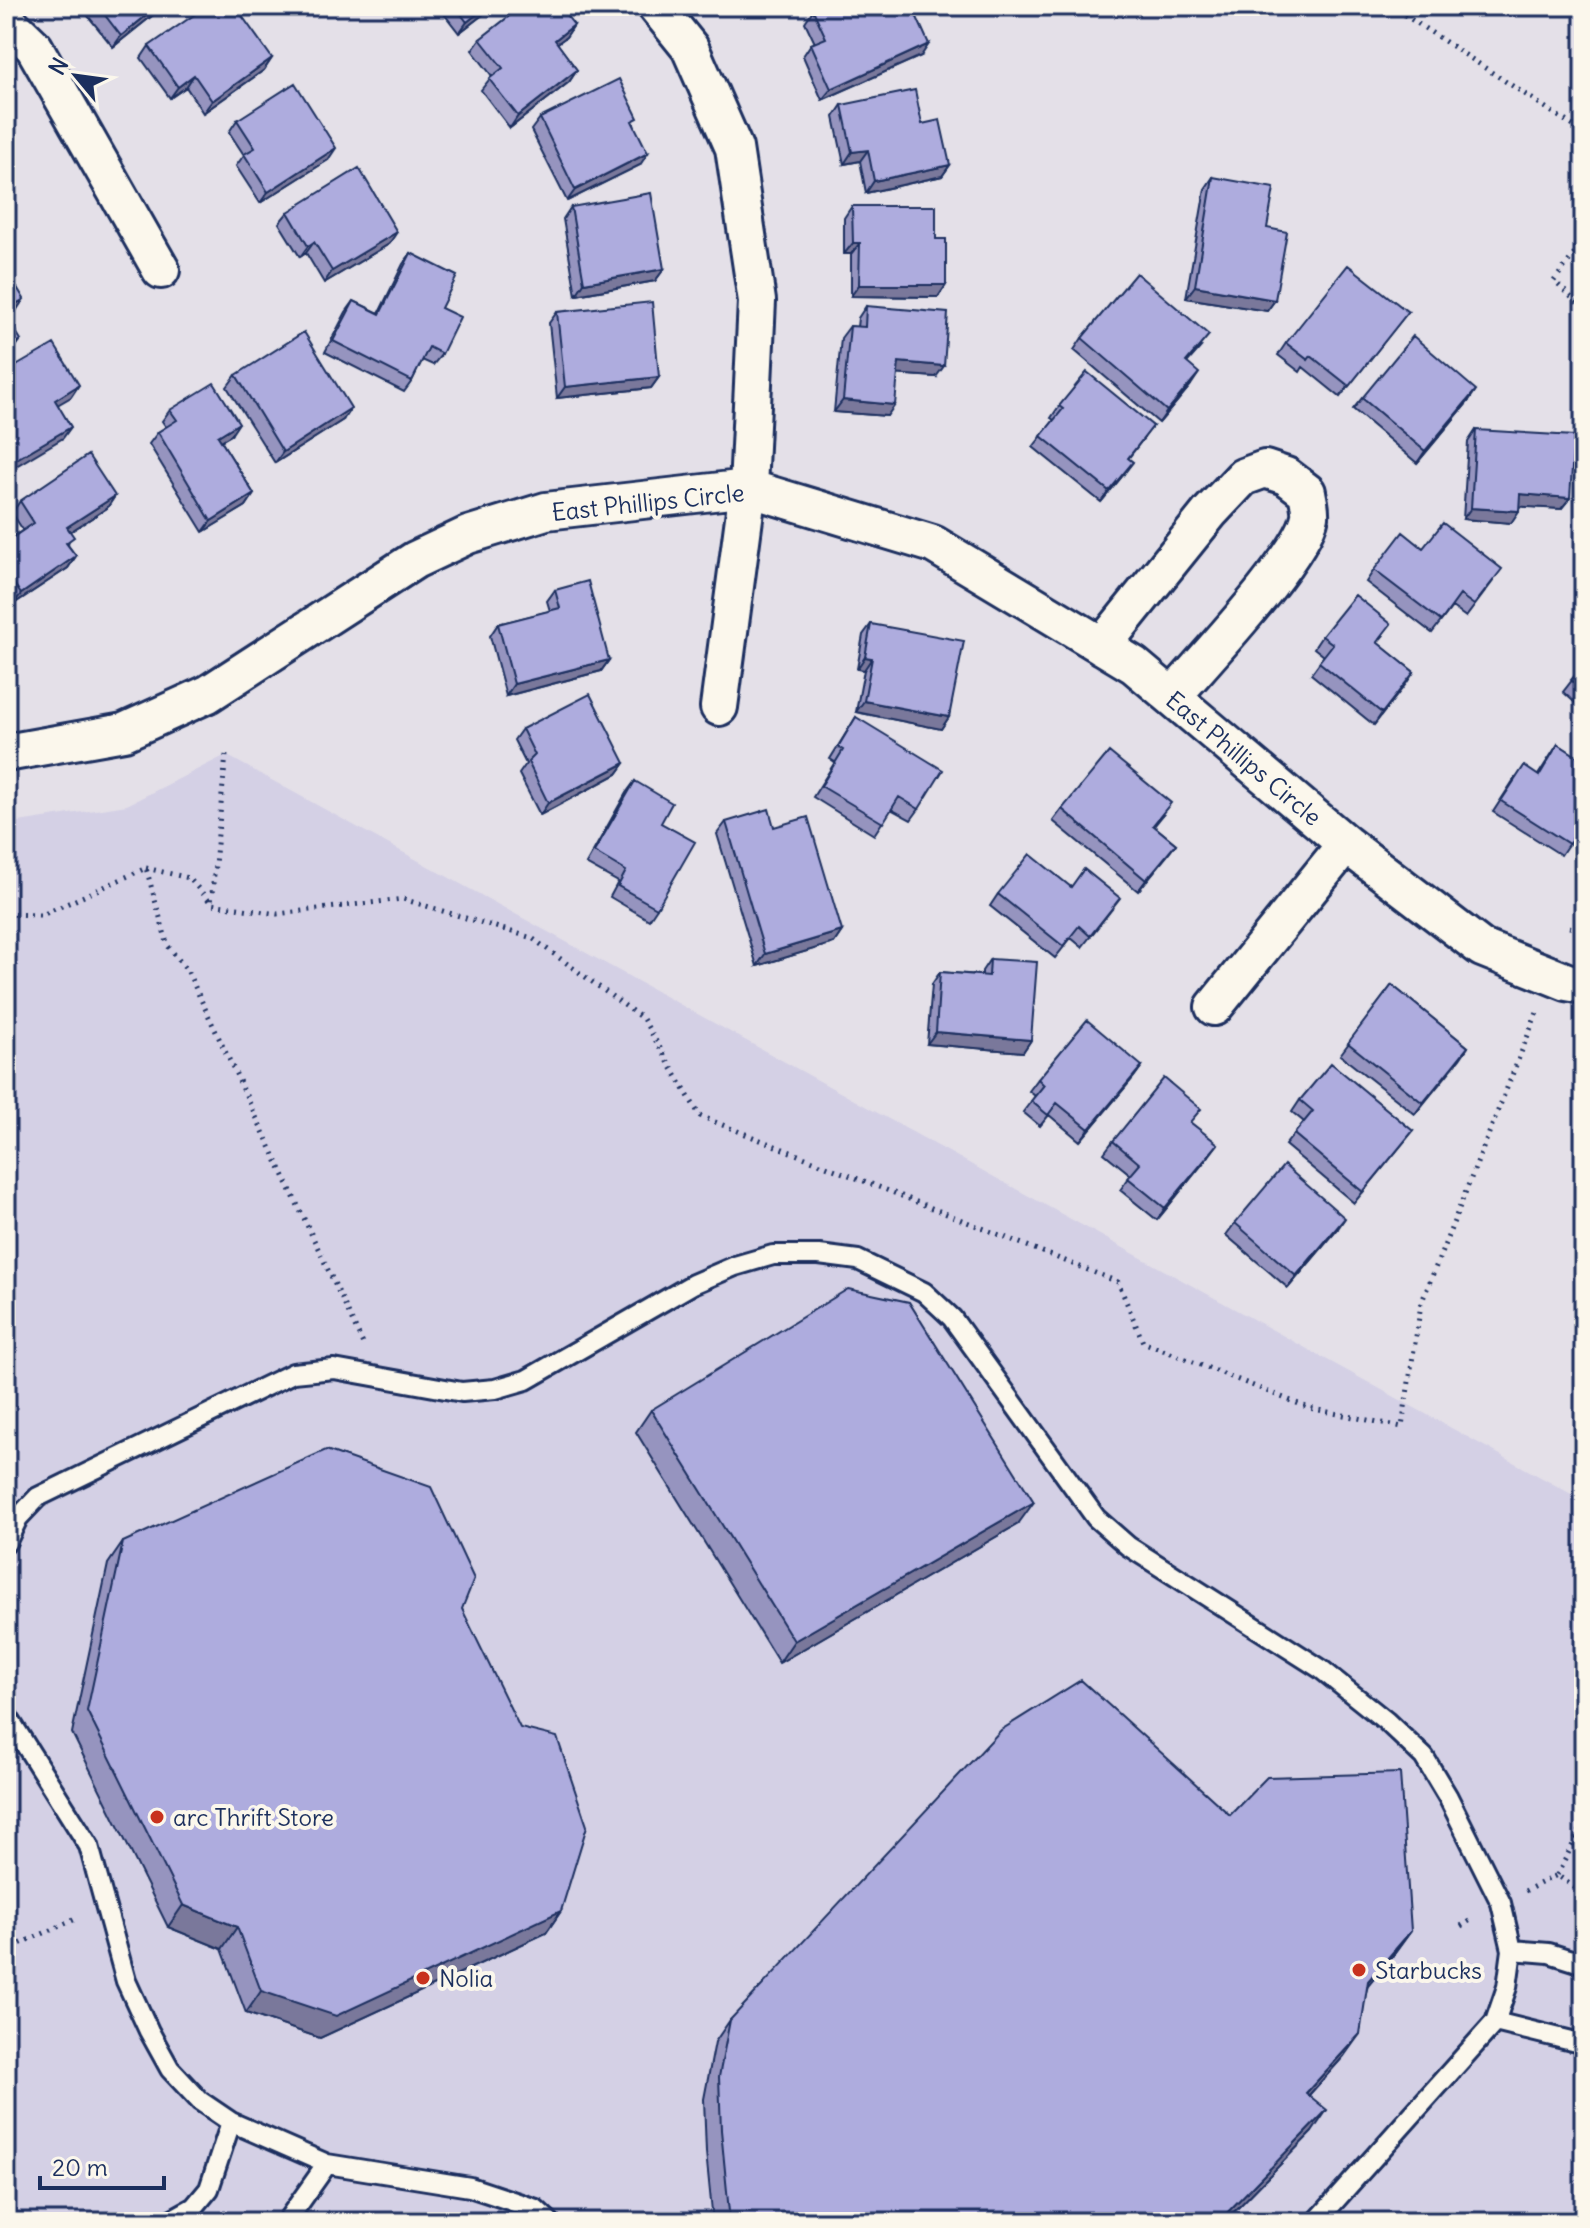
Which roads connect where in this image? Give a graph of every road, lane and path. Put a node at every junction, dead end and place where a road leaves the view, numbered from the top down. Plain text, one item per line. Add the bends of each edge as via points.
1 (656, 6) edge
2 (1391, 6) edge
3 (6, 20) edge
4 (1584, 133) edge
5 (1584, 241) edge
6 (161, 270) dead end
7 (1584, 309) edge
8 (748, 488) junction
9 (1102, 646) junction
10 (1172, 697) junction
11 (719, 707) dead end
12 (6, 753) edge
13 (226, 755) dead end
14 (1346, 844) junction
15 (146, 868) junction
16 (211, 904) junction
17 (6, 914) edge
18 (1569, 927) dead end
19 (1584, 930) edge
20 (1584, 985) edge
21 (1214, 1007) dead end
22 (1539, 1009) dead end
23 (379, 1377) junction
24 (12, 1515) edge
25 (6, 1543) edge
26 (6, 1714) edge
27 (1584, 1823) edge
28 (1557, 1875) dead end
29 (105, 1906) junction
30 (6, 1950) edge
31 (1512, 1950) junction
32 (1584, 1964) edge
33 (1495, 2022) junction
34 (1584, 2044) edge
35 (231, 2122) junction
36 (327, 2164) junction
37 (167, 2222) edge
38 (286, 2222) edge
39 (550, 2222) edge
40 (1316, 2222) edge

1 - 8 street via 690,48 734,148 757,301
2 - 4 path
3 - 6 street via 34,47
5 - 7 path via 1554,281
8 - 9 street, East Phillips Circle via 933,544
8 - 11 street
8 - 12 street, East Phillips Circle via 546,511 468,535 415,560 208,694 124,732
9 - 10 street, East Phillips Circle
9 - 10 street via 1243,477 1265,469 1286,476 1307,492 1310,516 1297,545
10 - 14 street, East Phillips Circle
13 - 16 path
14 - 20 street, East Phillips Circle via 1482,948
14 - 21 street
15 - 16 path via 189,878
15 - 17 path via 42,915
15 - 23 path via 168,946 187,970
16 - 22 path via 277,914 403,899 532,938 643,1019 700,1116 1118,1282 1143,1342 1309,1408 1402,1427 1421,1304
18 - 19 path
23 - 24 lane via 334,1369 293,1373 38,1497
23 - 31 lane via 462,1392 526,1380 693,1284 773,1255 858,1260 924,1292 952,1318 1096,1518 1128,1546 1321,1669 1424,1757 1501,1903
24 - 25 lane
26 - 29 lane via 89,1846
27 - 28 path
29 - 30 path
29 - 35 lane via 126,1981 170,2069 200,2101
31 - 32 lane via 1549,1953
31 - 33 lane
33 - 34 lane
33 - 40 lane
35 - 36 lane
35 - 37 lane via 209,2189 194,2207
36 - 38 lane
36 - 39 lane via 470,2187 536,2209

